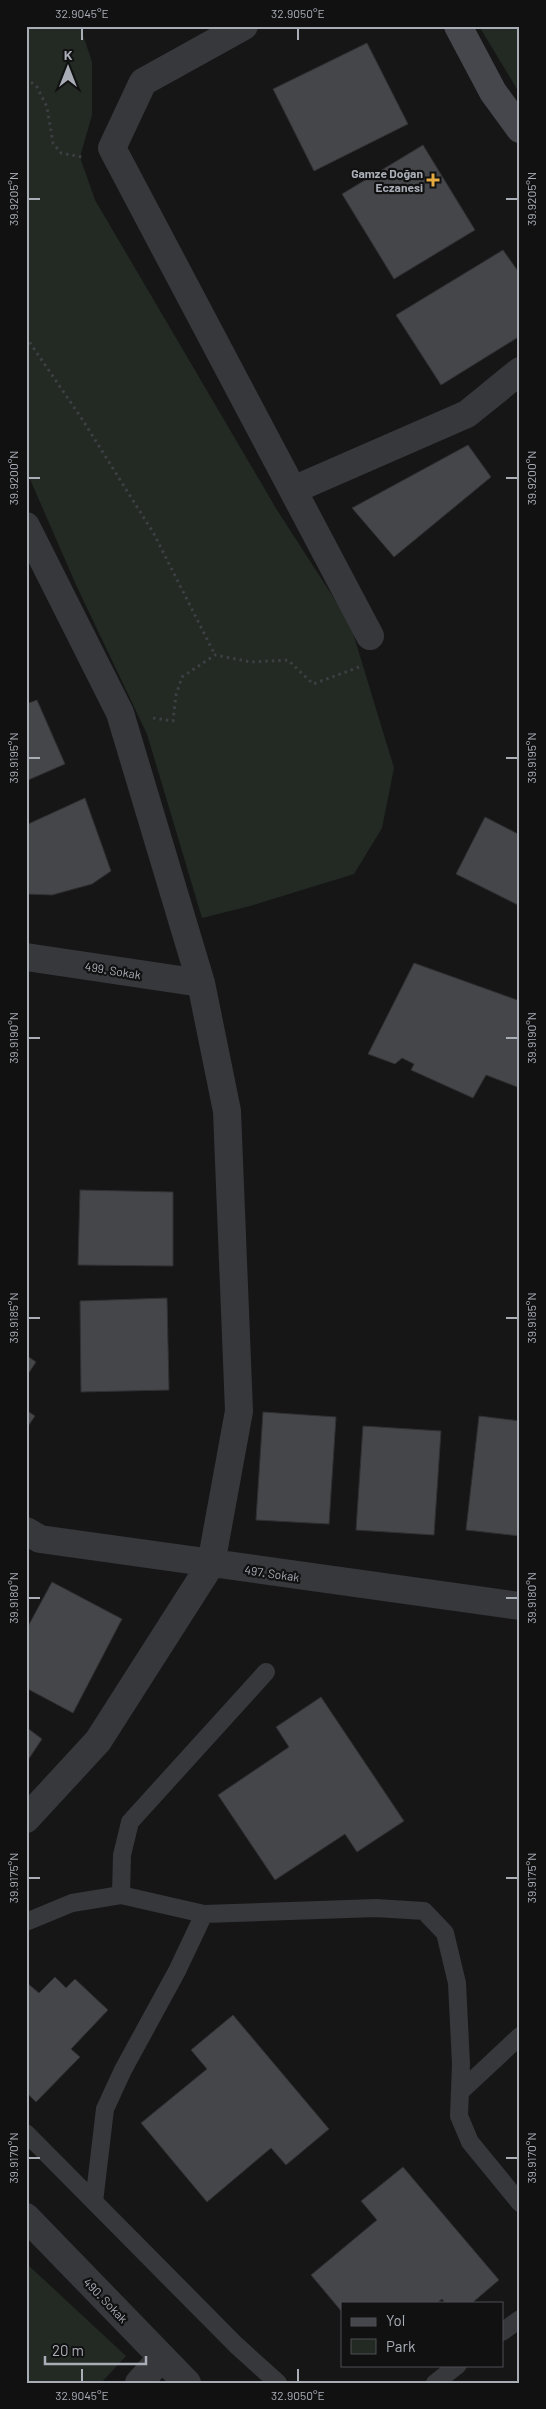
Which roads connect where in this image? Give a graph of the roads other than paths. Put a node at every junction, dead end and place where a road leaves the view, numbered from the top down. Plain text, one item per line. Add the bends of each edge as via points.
1 (244, 26) edge
2 (458, 26) edge
3 (520, 129) edge
4 (520, 371) edge
5 (293, 490) junction
6 (26, 526) edge
7 (370, 636) road end
8 (26, 957) edge
9 (201, 983) junction
10 (26, 1531) edge
11 (210, 1564) junction
12 (520, 1606) edge
13 (266, 1672) dead end
14 (26, 1819) edge
15 (121, 1895) junction
16 (204, 1914) junction
17 (26, 1922) edge
18 (520, 2036) edge
19 (460, 2092) junction
20 (26, 2133) edge
21 (94, 2202) junction
22 (520, 2203) edge
23 (26, 2217) edge
24 (520, 2319) edge
25 (504, 2331) edge
26 (162, 2357) junction
27 (457, 2366) edge
28 (139, 2383) edge
29 (187, 2383) edge
30 (278, 2383) edge
31 (435, 2383) edge

1 - 5 street via 143,82 112,148
2 - 3 main road via 493,92
4 - 5 street via 467,414
5 - 7 street
6 - 9 street via 120,713
8 - 9 street, 499. Sokak
9 - 11 street via 227,1111 239,1411
10 - 11 street, 497. Sokak via 40,1539
11 - 12 street, 497. Sokak
11 - 14 street via 98,1741
13 - 15 lane via 130,1822 122,1855
15 - 16 lane
15 - 17 lane via 72,1903
16 - 19 lane via 376,1908 424,1911 445,1933 457,1983
16 - 21 lane via 104,2110
18 - 19 lane
19 - 22 lane via 459,2116 470,2142
20 - 21 lane
21 - 30 lane
23 - 26 street, 490. Sokak
24 - 25 lane
26 - 28 street
26 - 29 street, 490. Sokak
27 - 31 lane

